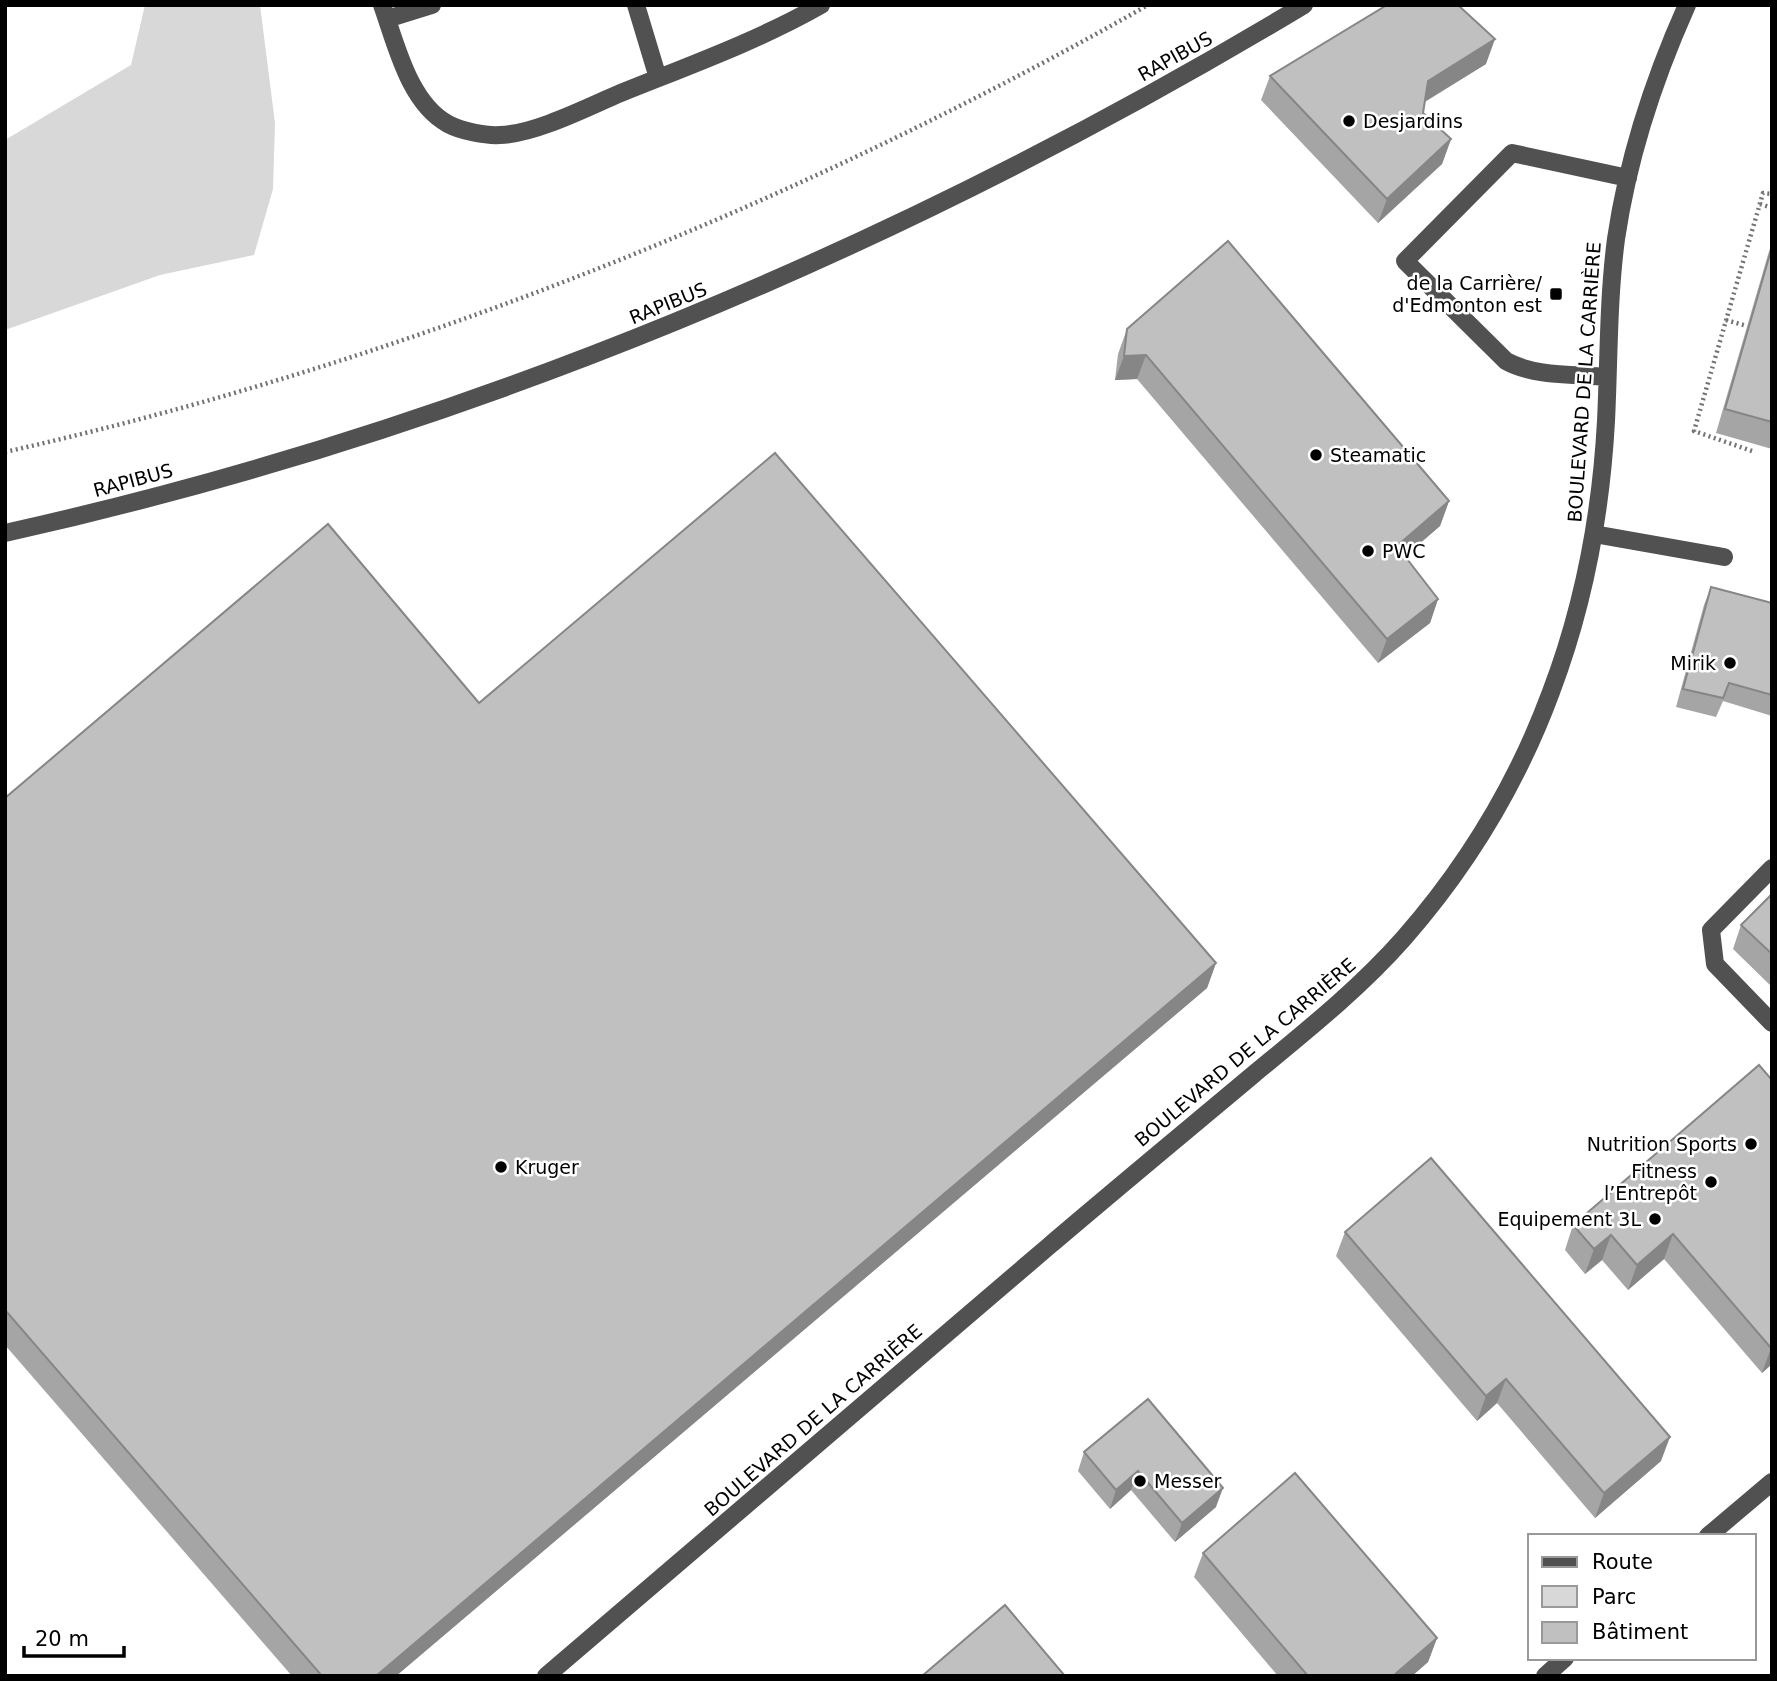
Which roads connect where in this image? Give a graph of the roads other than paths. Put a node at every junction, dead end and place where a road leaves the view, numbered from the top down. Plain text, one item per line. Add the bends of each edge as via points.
1 (432, 5) edge
2 (636, 5) edge
3 (821, 5) edge
4 (1304, 5) edge
5 (1686, 5) edge
6 (384, 12) edge
7 (658, 78) junction
8 (1628, 178) junction
9 (1607, 377) junction
10 (5, 533) edge
11 (1594, 534) junction
12 (1724, 557) dead end
13 (1772, 868) edge
14 (1772, 1023) edge
15 (1772, 1482) edge
16 (1710, 1534) edge
17 (1563, 1660) edge
18 (545, 1676) edge
19 (1545, 1676) edge

1 - 6 street
2 - 7 street
3 - 7 street via 775,30
4 - 10 street, RAPIBUS via 1139,101 1002,173 848,248 677,323 368,433 176,491
5 - 8 street, BOULEVARD DE LA CARRIÈRE via 1654,81
6 - 7 street via 409,80 426,104 448,124 472,131 500,135 532,128
8 - 9 street, BOULEVARD DE LA CARRIÈRE via 1613,262
8 - 9 street via 1512,153 1405,261 1512,365
9 - 11 street, BOULEVARD DE LA CARRIÈRE
11 - 12 street
11 - 18 street, BOULEVARD DE LA CARRIÈRE via 1567,646 1526,750 1475,843 1403,939 1317,1022
13 - 14 street via 1711,930 1714,964
15 - 16 street
17 - 19 street

